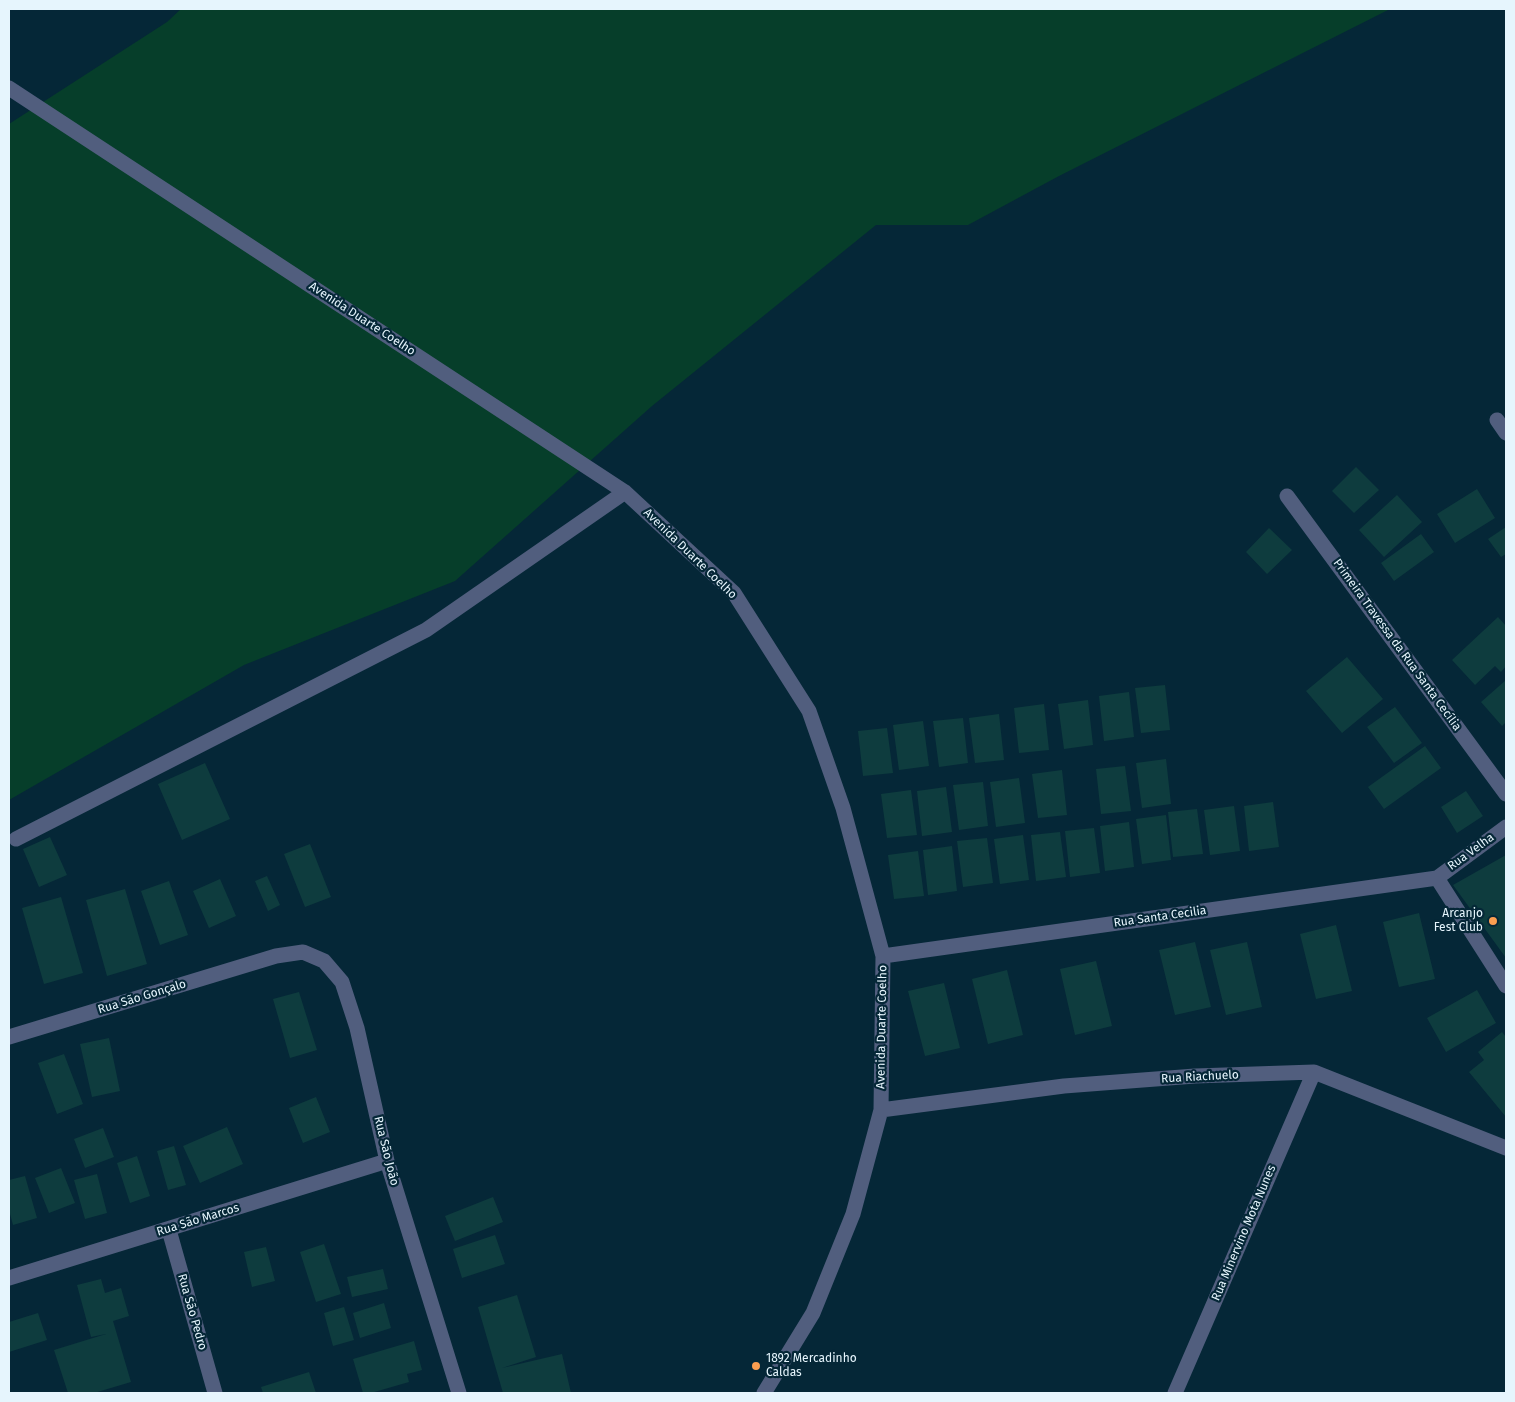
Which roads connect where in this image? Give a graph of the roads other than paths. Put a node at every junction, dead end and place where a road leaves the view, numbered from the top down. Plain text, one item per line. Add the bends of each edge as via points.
1 (9, 88) edge
2 (1497, 420) dead end
3 (1506, 433) edge
4 (625, 492) junction
5 (1287, 496) dead end
6 (1506, 794) edge
7 (1506, 827) edge
8 (16, 839) dead end
9 (1437, 878) junction
10 (276, 956) joint
11 (883, 956) junction
12 (1506, 986) edge
13 (9, 1038) edge
14 (1314, 1072) junction
15 (881, 1110) junction
16 (1506, 1148) edge
17 (387, 1161) junction
18 (169, 1230) junction
19 (9, 1278) edge
20 (214, 1393) edge
21 (459, 1393) edge
22 (764, 1393) edge
23 (1175, 1393) edge

1 - 4 street, Avenida Duarte Coelho
2 - 3 street
4 - 8 street via 426,630
4 - 11 street, Avenida Duarte Coelho via 734,593 809,711 843,808
5 - 6 street, Primeira Travessa da Rua Santa Cecília
7 - 9 street, Rua Velha
9 - 11 street, Rua Santa Cecilia
9 - 12 street
10 - 13 street, Rua São Gonçalo
10 - 17 street, Rua São João via 303,952 324,961 342,982 357,1028
11 - 15 street, Avenida Duarte Coelho
14 - 15 street, Rua Riachuelo via 1195,1076 1064,1086
14 - 16 street, Rua Riachuelo
14 - 23 street, Rua Minervino Mota Nunes
15 - 22 street, Avenida Duarte Coelho via 853,1214 813,1313
17 - 18 street, Rua São Marcos
17 - 21 street, Rua São João
18 - 19 street, Rua São Marcos
18 - 20 street, Rua São Pedro

